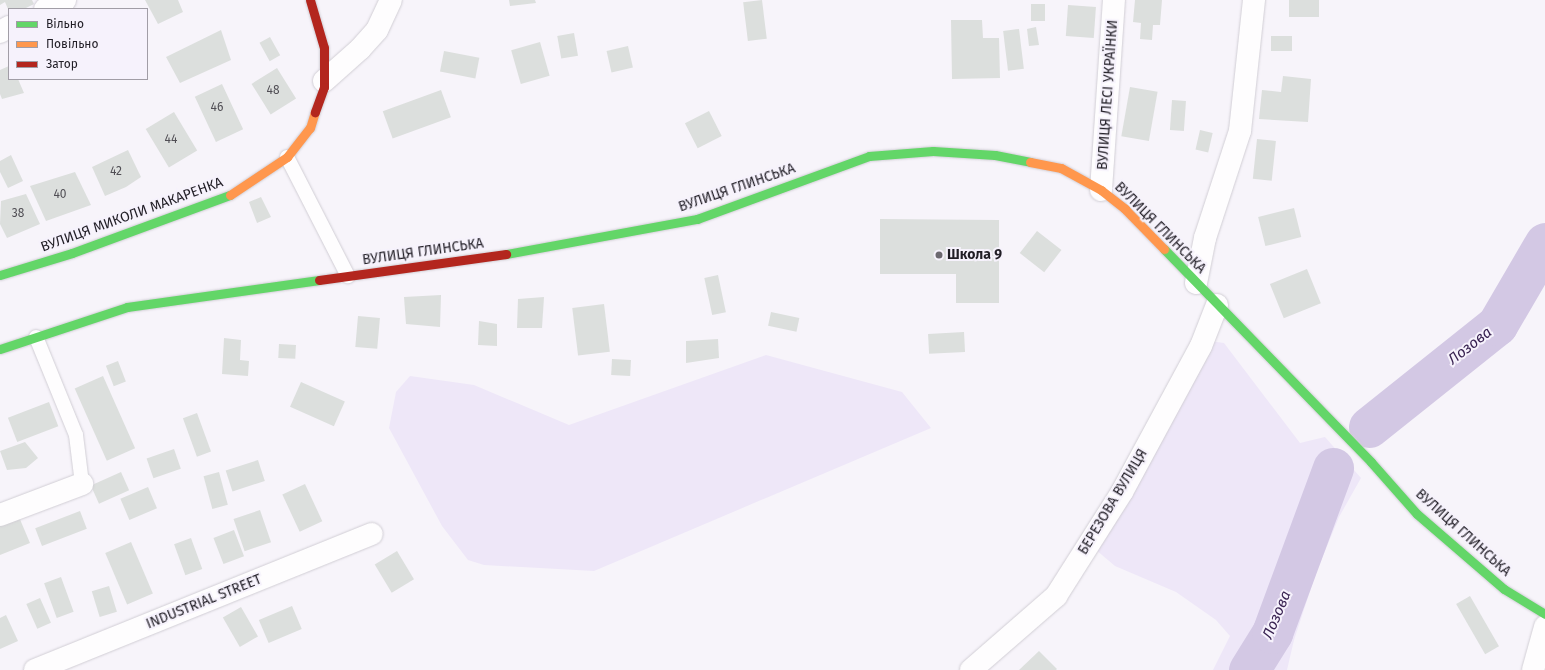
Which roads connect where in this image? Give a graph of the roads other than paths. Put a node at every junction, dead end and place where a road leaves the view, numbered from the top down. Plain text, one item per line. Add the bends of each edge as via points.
1 (65, 0) edge
2 (310, 0) edge
3 (391, 0) edge
4 (1114, 0) edge
5 (1254, 0) edge
6 (48, 8) edge
7 (324, 81) junction
8 (287, 157) junction
9 (1101, 190) junction
10 (0, 275) edge
11 (348, 276) junction
12 (1196, 284) junction
13 (1217, 305) junction
14 (36, 337) junction
15 (0, 348) edge
16 (82, 484) joint
17 (0, 515) edge
18 (372, 534) dead end
19 (1545, 614) edge
20 (1545, 627) edge
21 (35, 670) edge
22 (971, 670) edge
23 (1533, 670) edge

1 - 6 street
2 - 7 main road, ВУЛИЦЯ МИКОЛИ МАКАРЕНКА via 324,48
3 - 7 street via 377,30
4 - 9 street, ВУЛИЦЯ ЛЕСІ УКРАЇНКИ
5 - 12 street via 1240,131 1205,238
7 - 8 main road, ВУЛИЦЯ МИКОЛИ МАКАРЕНКА via 310,128
8 - 10 main road, ВУЛИЦЯ МИКОЛИ МАКАРЕНКА via 228,196 72,253
8 - 11 lane
9 - 11 main road, ВУЛИЦЯ ГЛИНСЬКА via 1061,168 995,155 933,152 869,156 697,219 509,254
9 - 12 main road, ВУЛИЦЯ ГЛИНСЬКА via 1124,209
11 - 14 main road, ВУЛИЦЯ ГЛИНСЬКА via 127,307
12 - 13 main road, ВУЛИЦЯ ГЛИНСЬКА
13 - 19 main road, ВУЛИЦЯ ГЛИНСЬКА via 1371,462 1417,514 1504,589
13 - 22 street, БЕРЕЗОВА ВУЛИЦЯ via 1201,346 1122,492 1056,596
14 - 15 main road, ВУЛИЦЯ ГЛИНСЬКА
14 - 16 lane via 76,435
16 - 17 street
18 - 21 street, INDUSTRIAL STREET
20 - 23 street

